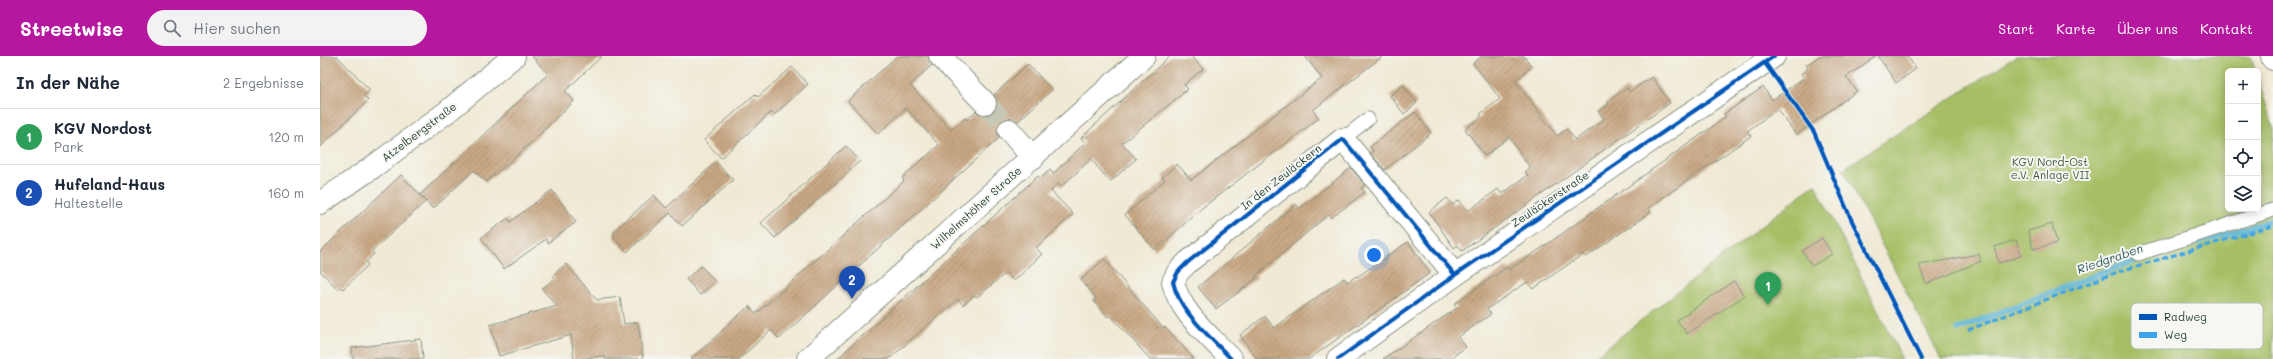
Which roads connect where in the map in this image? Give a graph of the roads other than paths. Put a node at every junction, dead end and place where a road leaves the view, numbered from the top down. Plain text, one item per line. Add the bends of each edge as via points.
1 (514, 56) edge
2 (940, 56) edge
3 (1144, 56) edge
4 (1774, 56) edge
5 (985, 103) tunnel mouth
6 (1368, 119) dead end
7 (1009, 130) tunnel mouth
8 (1343, 139) junction
9 (1033, 158) junction
10 (320, 203) edge
11 (2273, 210) edge
12 (2138, 254) dead end
13 (1455, 275) junction
14 (808, 359) edge
15 (1231, 359) edge
16 (1338, 359) edge

1 - 10 street, Atzelbergstraße via 448,111
2 - 5 street
3 - 9 street, Wilhelmshöher Straße
4 - 13 street, Zeuläckerstraße
6 - 8 lane
7 - 9 street
8 - 13 street
8 - 15 street, In den Zeuläckern via 1178,272 1173,282 1182,306
9 - 14 street, Wilhelmshöher Straße
11 - 12 lane
13 - 16 street, Zeuläckerstraße

